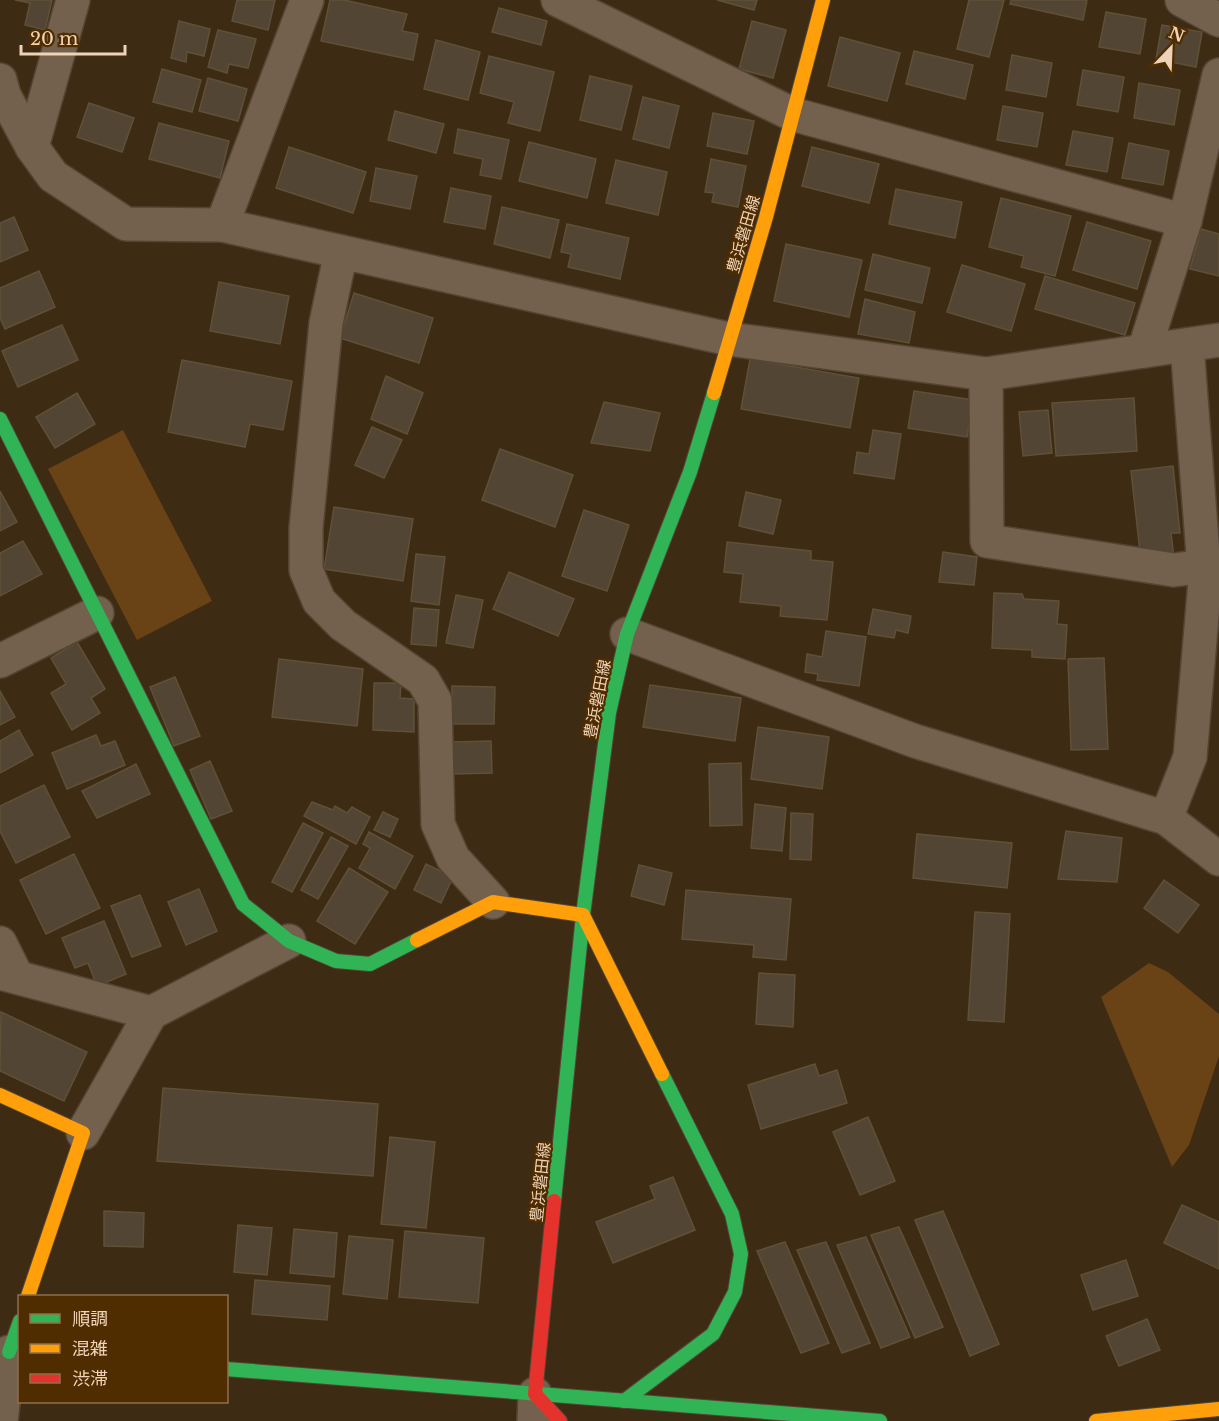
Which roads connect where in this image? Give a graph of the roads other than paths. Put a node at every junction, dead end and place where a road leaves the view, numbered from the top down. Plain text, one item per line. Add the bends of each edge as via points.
1 (73, 0) edge
2 (307, 0) edge
3 (558, 0) edge
4 (823, 0) edge
5 (1182, 0) edge
6 (1219, 20) edge
7 (1219, 75) edge
8 (0, 80) edge
9 (792, 114) junction
10 (32, 147) junction
11 (1185, 221) junction
12 (222, 225) junction
13 (341, 252) junction
14 (729, 339) junction
15 (1219, 340) edge
16 (1187, 345) junction
17 (1144, 351) junction
18 (986, 374) junction
19 (0, 419) edge
20 (1212, 565) edge
21 (97, 613) junction
22 (627, 634) junction
23 (0, 661) edge
24 (1166, 818) junction
25 (1219, 859) edge
26 (493, 902) junction
27 (583, 915) junction
28 (289, 941) junction
29 (0, 943) edge
30 (8, 974) edge
31 (151, 1013) junction
32 (0, 1095) edge
33 (83, 1133) junction
34 (28, 1295) edge
35 (18, 1327) edge
36 (10, 1352) edge
37 (228, 1369) edge
38 (624, 1401) junction
39 (534, 1407) edge
40 (1219, 1409) edge
41 (1, 1421) edge
42 (560, 1421) edge
43 (880, 1421) edge
44 (1096, 1421) edge

1 - 10 street
2 - 12 street
3 - 9 street
4 - 9 street, 豊浜磐田線
5 - 6 street
7 - 11 street
8 - 10 street
9 - 11 street
9 - 14 street, 豊浜磐田線
10 - 12 street via 53,176 126,224
11 - 17 street
12 - 13 street
13 - 14 street
13 - 26 street via 326,323 306,528 306,570 319,601 343,625 423,680 435,700 438,824 453,858
14 - 18 street
14 - 22 street, 豊浜磐田線 via 690,472
15 - 16 street
16 - 17 street
16 - 20 street
17 - 18 street
18 - 20 street via 987,541 1174,570
19 - 21 street
20 - 24 street via 1205,581 1190,757
21 - 23 street
21 - 28 street via 243,904
22 - 24 street via 915,741
22 - 27 street, 豊浜磐田線 via 609,713
24 - 25 street
26 - 27 street
26 - 28 street via 370,964 336,961
27 - 38 street via 732,1214 741,1254 735,1292 713,1334
27 - 39 street, 豊浜磐田線
28 - 31 street
29 - 30 street
30 - 31 street
31 - 33 street
32 - 33 street
33 - 34 street
35 - 36 street
36 - 41 street
37 - 39 street
38 - 39 street
38 - 43 street
39 - 42 street
40 - 44 street

